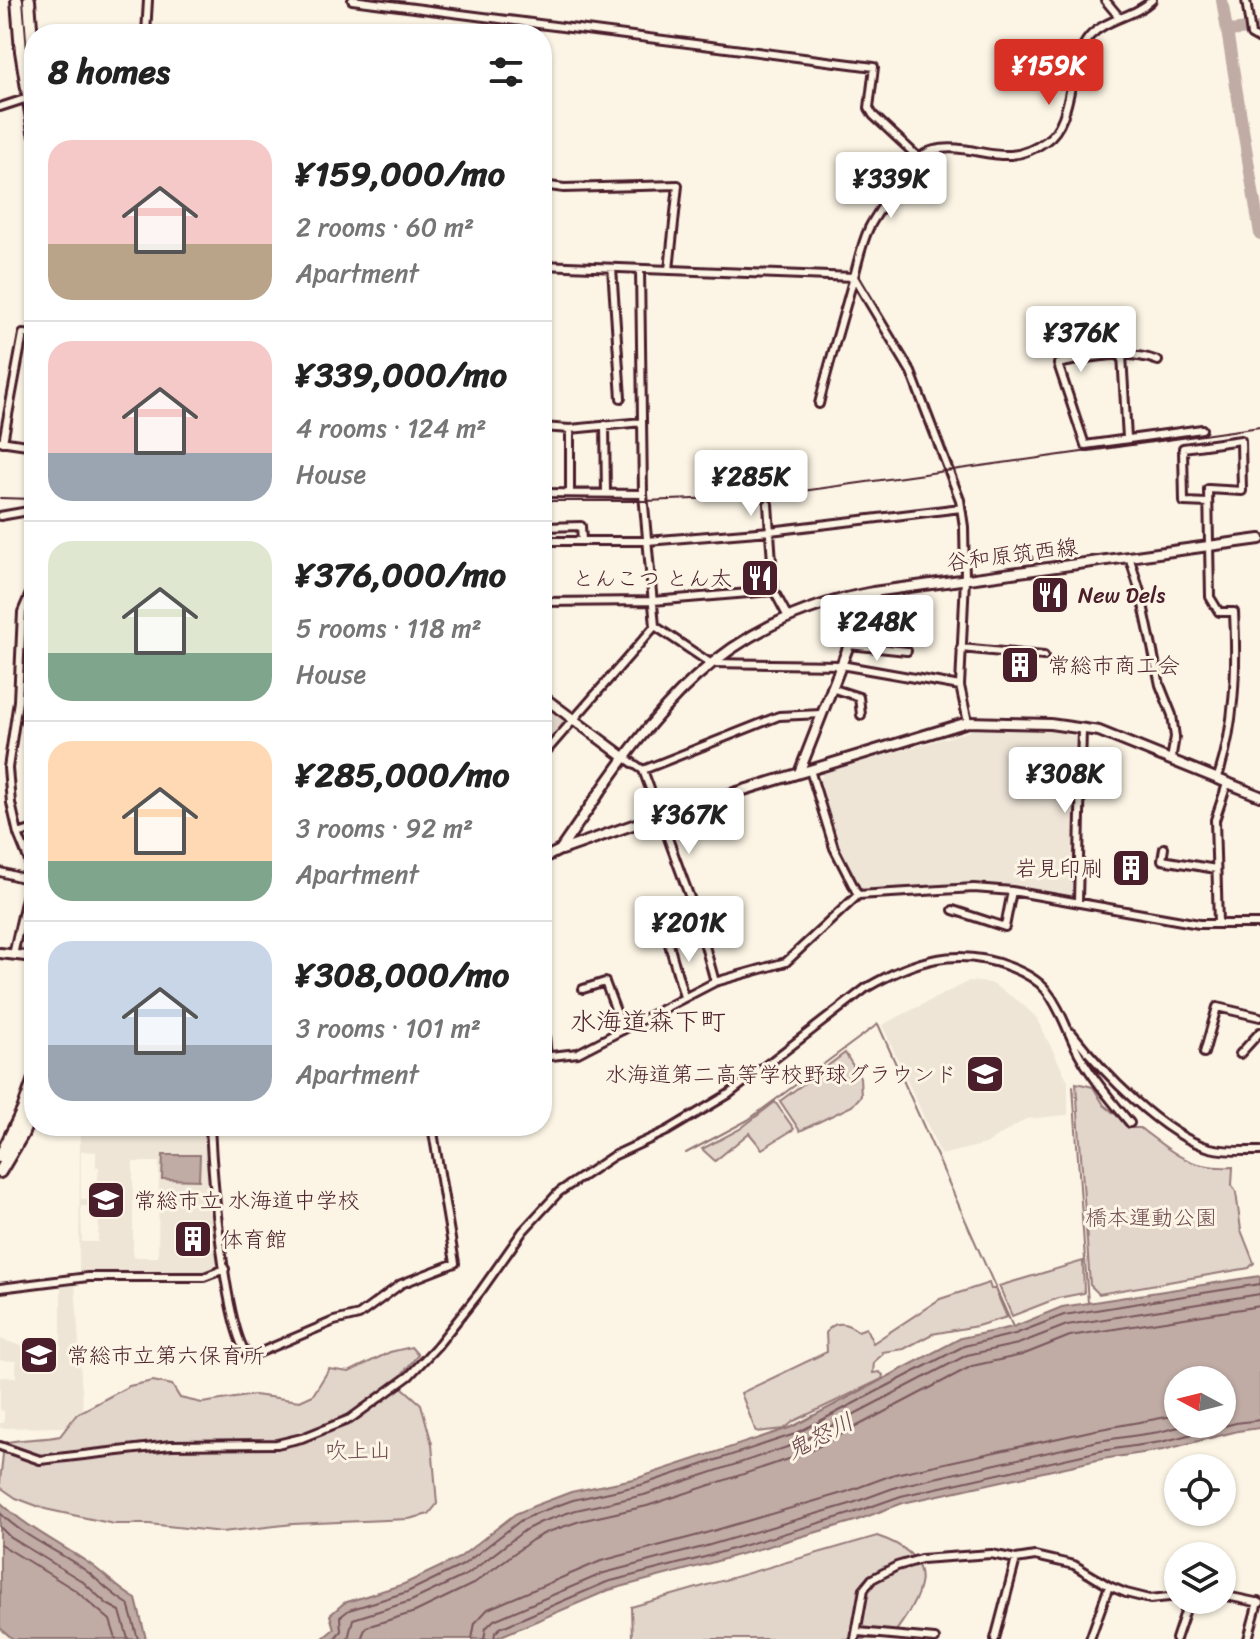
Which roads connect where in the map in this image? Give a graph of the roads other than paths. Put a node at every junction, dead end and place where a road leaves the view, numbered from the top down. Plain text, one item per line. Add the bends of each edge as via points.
1 (17, 0) edge
2 (29, 0) edge
3 (148, 0) edge
4 (352, 0) edge
5 (1105, 0) edge
6 (1152, 0) edge
7 (1246, 0) edge
8 (1120, 18) junction
9 (31, 24) edge
10 (147, 24) edge
11 (539, 24) edge
12 (552, 26) edge
13 (1260, 40) edge
14 (24, 48) edge
15 (24, 99) edge
16 (0, 107) edge
17 (919, 158) junction
18 (552, 187) edge
19 (552, 265) edge
20 (612, 268) junction
21 (640, 269) junction
22 (669, 270) junction
23 (854, 277) junction
24 (24, 334) edge
25 (1122, 355) junction
26 (1158, 361) dead end
27 (621, 398) dead end
28 (819, 404) dead end
29 (642, 422) junction
30 (605, 425) junction
31 (552, 428) edge
32 (570, 429) junction
33 (1202, 429) dead end
34 (1127, 438) junction
35 (2, 441) edge
36 (24, 444) edge
37 (552, 493) edge
38 (570, 493) junction
39 (606, 493) junction
40 (643, 494) junction
41 (1208, 503) junction
42 (768, 504) dead end
43 (961, 508) junction
44 (24, 512) edge
45 (0, 516) edge
46 (552, 527) edge
47 (770, 531) junction
48 (1260, 539) edge
49 (552, 541) edge
50 (582, 541) junction
51 (647, 541) junction
52 (1209, 546) junction
53 (1129, 556) junction
54 (965, 578) junction
55 (774, 591) junction
56 (873, 592) junction
57 (653, 601) junction
58 (552, 602) edge
59 (24, 607) edge
60 (788, 617) junction
61 (655, 626) junction
62 (849, 645) junction
63 (961, 648) junction
64 (907, 651) dead end
65 (1044, 656) dead end
66 (710, 663) junction
67 (841, 665) junction
68 (960, 686) junction
69 (831, 688) junction
70 (552, 703) edge
71 (821, 714) junction
72 (861, 715) dead end
73 (574, 718) junction
74 (968, 722) junction
75 (1082, 728) junction
76 (552, 744) edge
77 (624, 757) junction
78 (1171, 760) junction
79 (643, 770) junction
80 (810, 770) junction
81 (799, 773) junction
82 (1217, 780) junction
83 (1227, 784) junction
84 (1260, 796) edge
85 (658, 816) junction
86 (24, 832) edge
87 (18, 834) junction
88 (1164, 848) dead end
89 (24, 849) edge
90 (560, 850) junction
91 (552, 854) edge
92 (1216, 869) junction
93 (0, 872) edge
94 (24, 878) edge
95 (1012, 891) junction
96 (858, 895) junction
97 (1078, 902) junction
98 (24, 906) edge
99 (953, 910) dead end
100 (1218, 924) junction
101 (1260, 924) edge
102 (667, 937) dead end
103 (1, 955) edge
104 (13, 955) junction
105 (24, 956) edge
106 (715, 982) junction
107 (583, 989) dead end
108 (684, 997) junction
109 (1260, 1017) edge
110 (623, 1030) junction
111 (1070, 1031) junction
112 (1260, 1032) edge
113 (1204, 1053) dead end
114 (1240, 1054) dead end
115 (552, 1056) edge
116 (24, 1107) edge
117 (1130, 1123) dead end
118 (24, 1130) edge
119 (210, 1136) edge
120 (434, 1136) edge
121 (1260, 1151) edge
122 (0, 1157) edge
123 (0, 1172) edge
124 (225, 1269) junction
125 (0, 1288) edge
126 (0, 1446) edge
127 (1016, 1559) junction
128 (1109, 1586) junction
129 (1164, 1598) edge
130 (1236, 1598) edge
131 (1259, 1603) edge
132 (1184, 1614) edge
133 (856, 1636) edge
134 (935, 1639) edge
135 (995, 1639) edge
136 (1090, 1639) edge
137 (1176, 1639) edge
138 (1248, 1639) edge

1 - 14 highway
2 - 9 highway
3 - 10 street
4 - 11 street
5 - 8 street
6 - 8 street via 1142,11
7 - 13 street via 1251,35
8 - 17 street via 1091,35 1081,51 1058,129 1044,143 1016,155 949,148
12 - 17 street via 874,67 869,108
15 - 16 street
17 - 23 street via 871,225
18 - 22 street via 678,185
19 - 20 street
20 - 21 street
20 - 27 street
21 - 22 street
21 - 29 street
22 - 23 street
23 - 28 street
23 - 43 street via 924,400
24 - 35 street
25 - 26 street
25 - 34 street
25 - 34 street via 1058,364 1085,445
29 - 30 street
29 - 40 street
30 - 32 street
30 - 39 street
31 - 32 street
32 - 38 street
33 - 34 street
35 - 36 street
37 - 38 street
38 - 39 street
39 - 40 street
40 - 51 street
41 - 41 street via 1184,502 1183,448 1241,440 1242,491 1208,489
41 - 52 street
42 - 47 street
43 - 47 street
43 - 54 street
44 - 45 street
46 - 50 street via 581,526
47 - 51 street
47 - 55 street
48 - 52 street, 谷和原筑西線
49 - 50 street
50 - 51 street
51 - 57 street
52 - 53 street, 谷和原筑西線
52 - 82 street via 1210,597 1219,612 1234,612 1231,721
53 - 54 street, 谷和原筑西線
53 - 78 street via 1172,715
54 - 56 street, 谷和原筑西線
54 - 63 street
55 - 57 street
55 - 60 street
56 - 60 street, 谷和原筑西線
56 - 62 street via 875,608
57 - 58 street
57 - 61 street
59 - 87 street via 8,768
60 - 66 street, 谷和原筑西線
61 - 66 street
61 - 73 street
62 - 64 street
62 - 67 street
63 - 65 street
63 - 68 street
66 - 67 street
66 - 77 street, 谷和原筑西線
67 - 68 street
67 - 69 street
68 - 74 street
69 - 71 street
69 - 72 street via 859,697
70 - 73 street
71 - 79 street via 779,716
71 - 81 street
73 - 76 street
73 - 77 street
74 - 75 street
74 - 80 street
75 - 78 street
75 - 97 street
77 - 79 street
77 - 90 street, 谷和原筑西線
78 - 82 street
79 - 85 street
80 - 81 street
80 - 96 street via 834,848
81 - 85 street
82 - 83 street
83 - 84 street
83 - 92 street via 1215,820
85 - 90 street
85 - 106 street via 697,917
86 - 87 street
87 - 89 street
88 - 92 street via 1162,860
90 - 91 street, 谷和原筑西線
92 - 100 street
93 - 94 street
95 - 96 street via 958,888
95 - 97 street
95 - 99 street via 1005,927
96 - 106 street via 786,962
97 - 100 street
98 - 104 street
100 - 101 street
102 - 108 street
103 - 104 street
104 - 105 street
106 - 108 street
107 - 110 street via 605,982
108 - 110 street
109 - 113 street via 1217,1007
110 - 115 street via 578,1053
111 - 117 street via 1079,1053
111 - 121 street via 1123,1089 1180,1133 1210,1148
111 - 126 street via 1044,988 1020,971 979,957 924,961 887,975 729,1094 613,1156 559,1192 523,1231 437,1346 409,1376 350,1419 277,1444 171,1445 40,1460
112 - 114 street
116 - 122 highway
118 - 123 highway
119 - 124 street
120 - 124 street via 455,1263 401,1284 359,1315 252,1357 238,1335
124 - 125 street via 204,1277 88,1277
127 - 128 street via 1035,1556 1067,1562
127 - 133 street via 991,1554 897,1566 864,1589
127 - 135 street
128 - 129 street via 1150,1599
128 - 136 street
130 - 131 street
131 - 138 street
132 - 137 street
133 - 134 street

